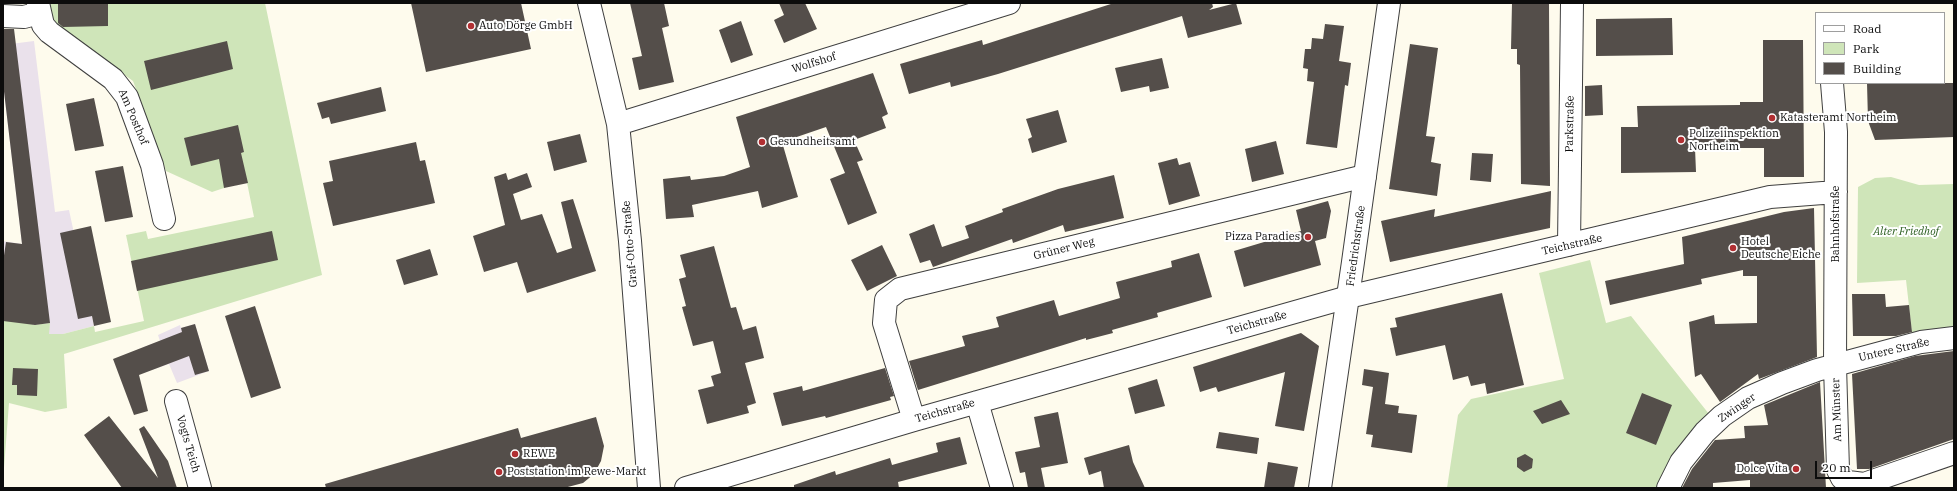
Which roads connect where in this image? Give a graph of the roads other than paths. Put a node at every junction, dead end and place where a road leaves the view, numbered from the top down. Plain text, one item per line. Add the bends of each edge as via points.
1 (589, 3) edge
2 (1009, 3) edge
3 (1389, 3) edge
4 (1572, 3) edge
5 (39, 8) edge
6 (3, 16) edge
7 (1832, 84) edge
8 (618, 124) junction
9 (1366, 176) junction
10 (1836, 192) junction
11 (164, 219) dead end
12 (1569, 245) junction
13 (1348, 297) junction
14 (1954, 338) edge
15 (1835, 365) junction
16 (176, 401) dead end
17 (977, 402) junction
18 (914, 420) junction
19 (1954, 453) edge
20 (200, 488) edge
21 (649, 488) edge
22 (686, 488) edge
23 (1002, 488) edge
24 (1320, 488) edge
25 (1668, 488) edge

1 - 8 street, Graf-Otto-Straße
2 - 8 street, Wolfshof
3 - 9 street, Friedrichstraße
4 - 12 street, Parkstraße
5 - 6 street via 24,17
5 - 11 street, Am Posthof via 43,25 49,32 113,79 127,97 152,165
7 - 10 street, Bahnhofstraße via 1836,132
8 - 21 street, Graf-Otto-Straße via 630,241
9 - 13 street, Friedrichstraße
9 - 18 street, Grüner Weg via 900,289 886,300 884,323
10 - 12 street, Teichstraße via 1770,197
10 - 15 street, Bahnhofstraße
12 - 13 street, Teichstraße
13 - 17 street, Teichstraße
13 - 24 street, Friedrichstraße
14 - 15 street, Untere Straße via 1921,342
15 - 19 street, Am Münster via 1838,470 1842,478 1848,482 1864,484
15 - 25 street, Zwinger via 1748,398 1722,416 1692,446
16 - 20 street, Vogts Teich
17 - 18 street, Teichstraße
17 - 23 street
18 - 22 street, Teichstraße

